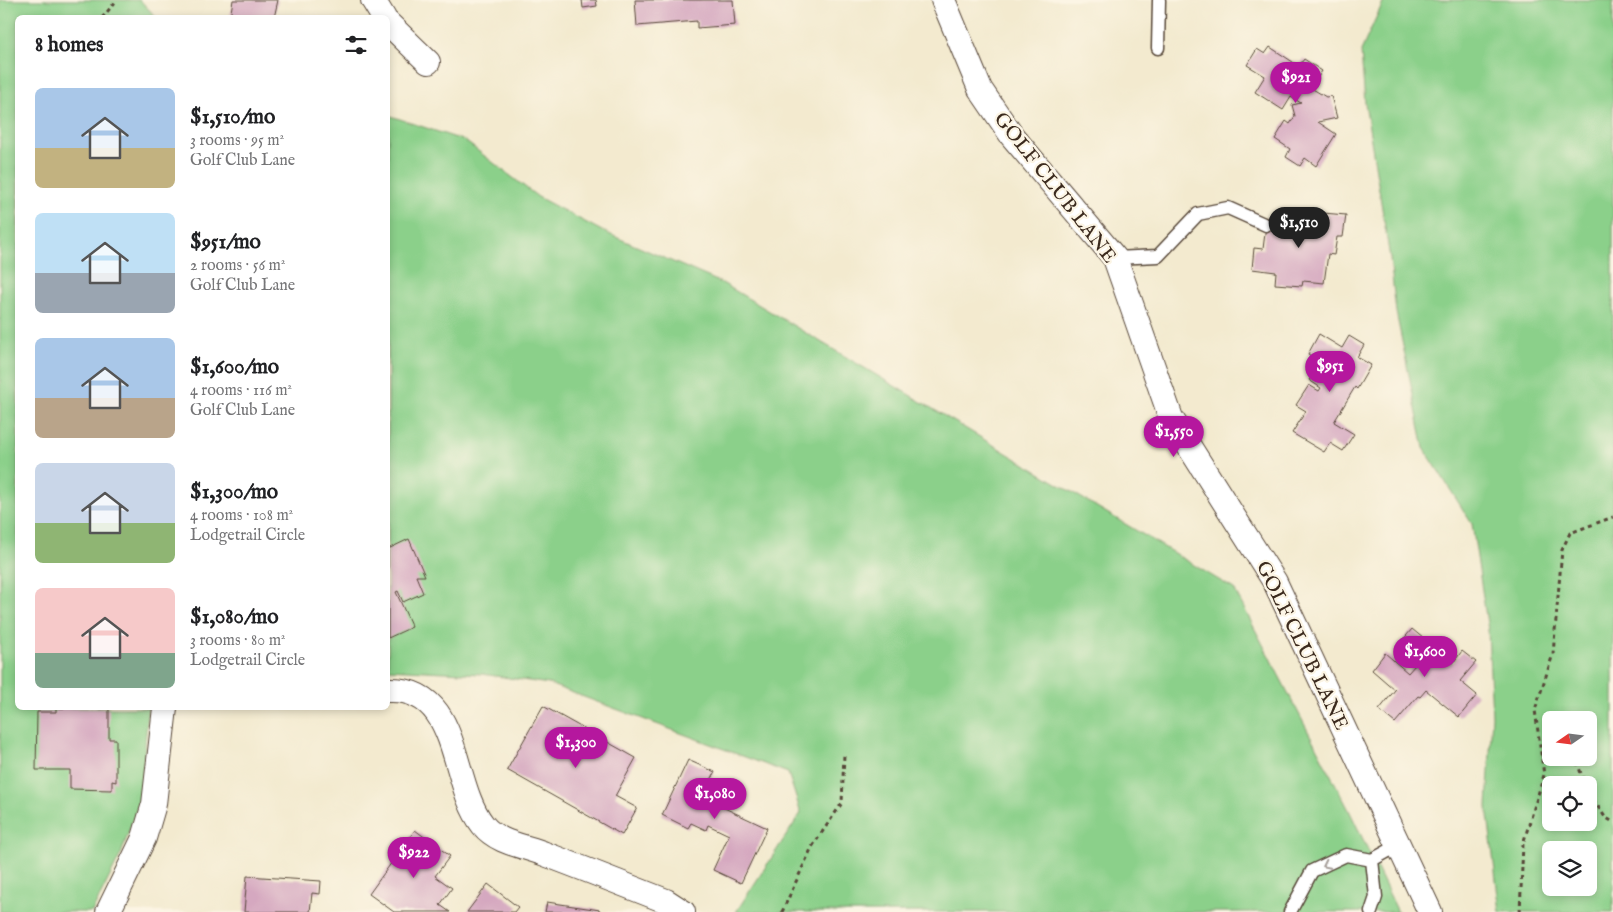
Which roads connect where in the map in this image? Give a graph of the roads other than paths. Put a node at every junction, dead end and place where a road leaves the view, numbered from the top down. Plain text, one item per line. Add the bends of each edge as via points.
1 (373, 0) edge
2 (943, 0) edge
3 (1159, 0) edge
4 (382, 15) edge
5 (390, 25) edge
6 (1158, 48) dead end
7 (428, 62) dead end
8 (1266, 225) dead end
9 (1115, 258) junction
10 (390, 690) edge
11 (165, 710) edge
12 (1398, 845) junction
13 (1372, 860) junction
14 (108, 912) edge
15 (683, 912) edge
16 (1290, 912) edge
17 (1371, 912) edge
18 (1430, 912) edge

1 - 4 street
2 - 9 street, GOLF CLUB LANE via 980,89 1012,136
3 - 6 lane
5 - 7 street
8 - 9 lane via 1228,208 1198,214 1158,256
9 - 12 street, GOLF CLUB LANE via 1171,418 1275,582
10 - 15 street via 424,699 441,716 468,797 484,825 499,838 666,901
11 - 14 street via 152,812 144,838
12 - 13 lane
12 - 18 street, GOLF CLUB LANE
13 -> 16 lane via 1346,856 1312,871
13 - 17 lane via 1376,897

